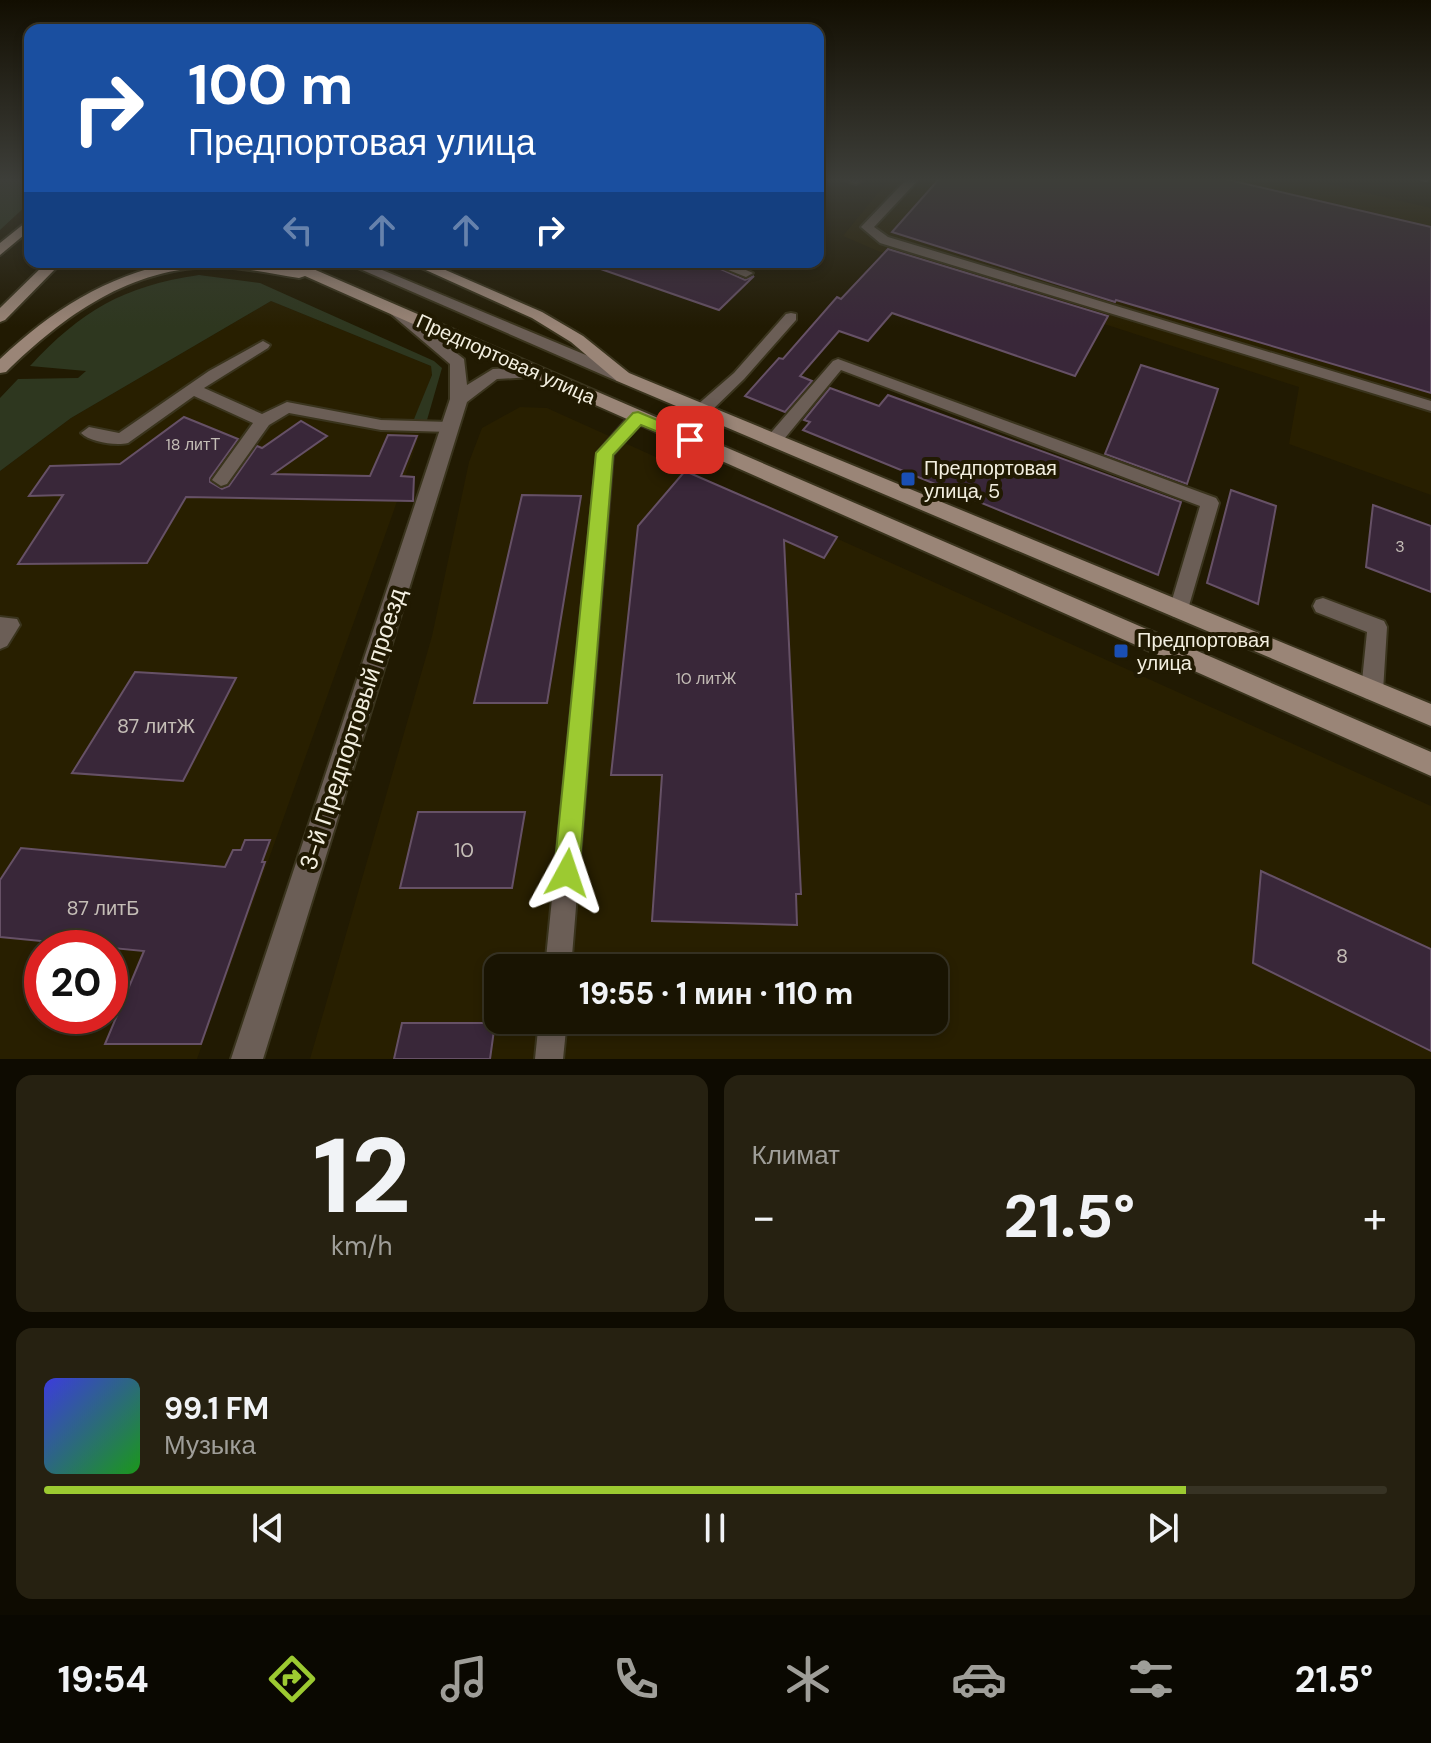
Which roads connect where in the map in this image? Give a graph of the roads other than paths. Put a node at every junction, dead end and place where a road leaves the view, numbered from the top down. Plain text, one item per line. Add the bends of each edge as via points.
1 (869, 228) edge
2 (24, 229) edge
3 (0, 251) edge
4 (49, 268) edge
5 (170, 268) edge
6 (264, 268) edge
7 (298, 268) edge
8 (365, 268) edge
9 (429, 268) edge
10 (731, 268) edge
11 (746, 273) dead end
12 (322, 279) junction
13 (396, 311) junction
14 (0, 317) edge
15 (791, 317) dead end
16 (263, 345) dead end
17 (0, 368) edge
18 (534, 372) junction
19 (623, 377) junction
20 (194, 390) junction
21 (459, 399) junction
22 (1431, 406) edge
23 (702, 410) junction
24 (638, 417) junction
25 (263, 421) junction
26 (450, 427) junction
27 (89, 433) dead end
28 (774, 440) junction
29 (221, 480) dead end
30 (1323, 606) dead end
31 (1179, 610) junction
32 (0, 625) edge
33 (0, 640) edge
34 (1372, 691) junction
35 (1431, 715) edge
36 (1431, 764) edge
37 (559, 954) edge
38 (552, 1034) edge
39 (247, 1059) edge
40 (549, 1059) edge

1 - 22 lane via 884,240
2 - 3 main road
4 - 14 main road
5 - 17 main road via 112,285 65,311
6 - 12 main road
7 - 12 main road, Предпортовая улица
8 - 19 street, Предпортовая улица
9 - 19 main road via 537,315
10 - 11 lane
12 - 13 main road, Предпортовая улица
13 - 18 main road, Предпортовая улица
13 - 21 street, 3-й Предпортовый проезд via 458,363
15 - 23 lane
16 - 20 lane
18 - 21 street via 493,374
18 - 24 main road, Предпортовая улица
19 - 23 main road, Предпортовая улица
20 - 25 lane
20 - 27 lane via 122,439
21 - 26 street, 3-й Предпортовый проезд
23 - 28 main road, Предпортовая улица
24 - 36 main road, Предпортовая улица
24 - 37 lane via 605,453
25 - 26 lane via 287,407 381,425
25 - 29 lane
26 - 39 street, 3-й Предпортовый проезд
28 - 31 main road, Предпортовая улица
28 - 31 lane via 838,364 1210,503
30 - 34 lane via 1377,627
31 - 34 main road, Предпортовая улица
32 - 33 lane via 10,625
34 - 35 main road, Предпортовая улица
38 - 40 lane

